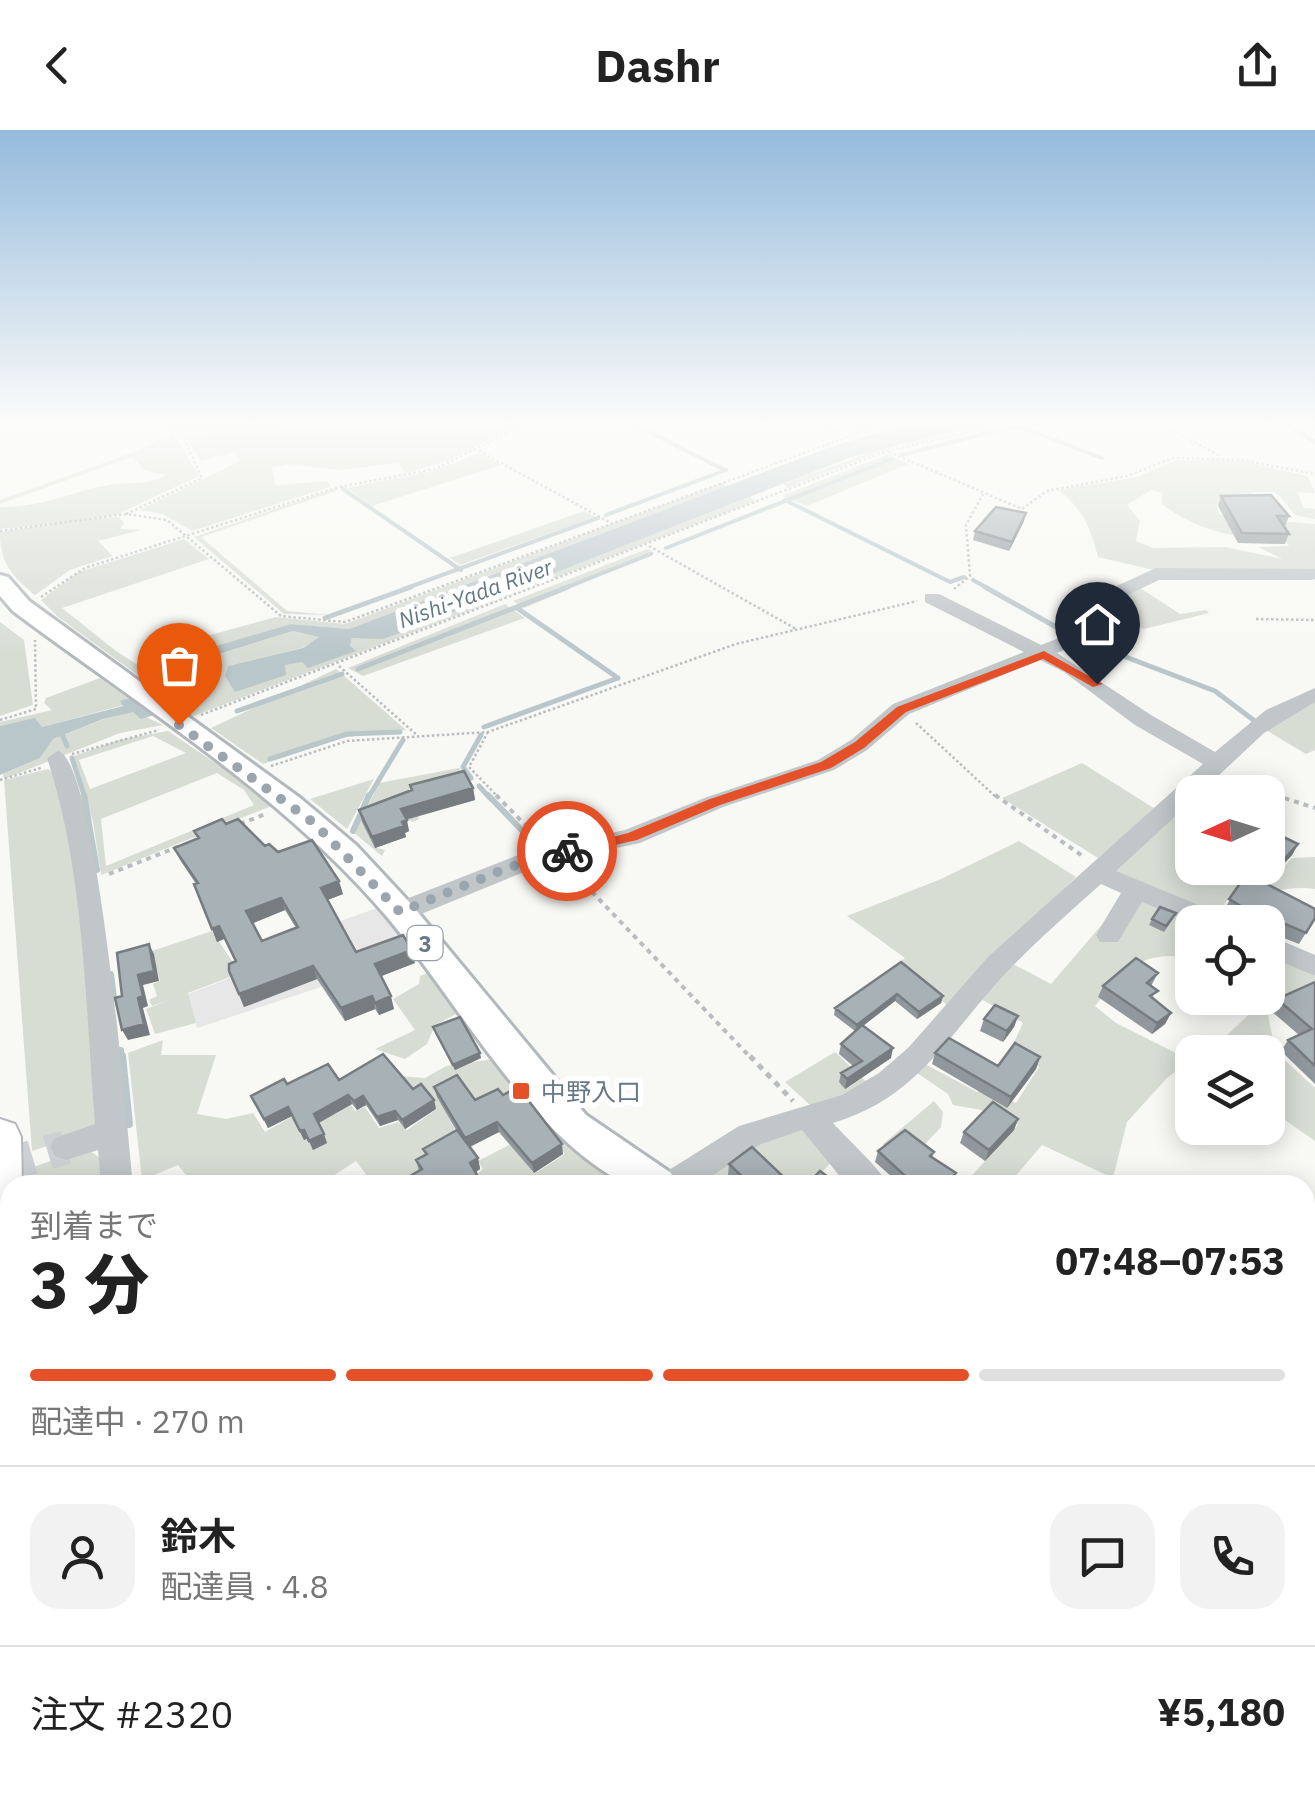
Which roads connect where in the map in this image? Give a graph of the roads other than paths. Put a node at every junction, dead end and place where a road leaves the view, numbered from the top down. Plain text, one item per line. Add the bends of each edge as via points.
1 (1314, 579) edge
2 (0, 582) edge
3 (932, 598) road end
4 (10, 609) edge
5 (1044, 654) junction
6 (1315, 694) edge
7 (58, 758) road end
8 (1212, 765) junction
9 (1100, 871) junction
10 (1136, 889) junction
11 (1175, 906) edge
12 (400, 912) junction
13 (1109, 936) dead end
14 (1285, 953) edge
15 (1315, 966) edge
16 (810, 1118) junction
17 (114, 1132) junction
18 (0, 1137) edge
19 (66, 1147) tunnel mouth
20 (116, 1175) edge
21 (644, 1175) edge
22 (688, 1175) edge
23 (858, 1175) edge
24 (0, 1723) edge

1 - 5 street via 1150,576 1084,608 1082,636
2 - 4 main road
3 - 5 street
4 - 12 main road, 3 via 50,628 290,804
5 - 8 street
5 - 12 street via 901,709 826,765 632,837 480,878
6 - 8 street via 1296,700
7 - 17 street via 75,808
8 - 9 street
9 - 10 street
9 - 16 street via 995,967 904,1071 852,1106
10 - 11 street
10 - 13 street
12 - 21 main road, 3 via 564,1116
14 - 15 street
16 - 22 street via 746,1137
16 - 23 street
17 - 19 street
17 - 20 street
18 - 24 highway

